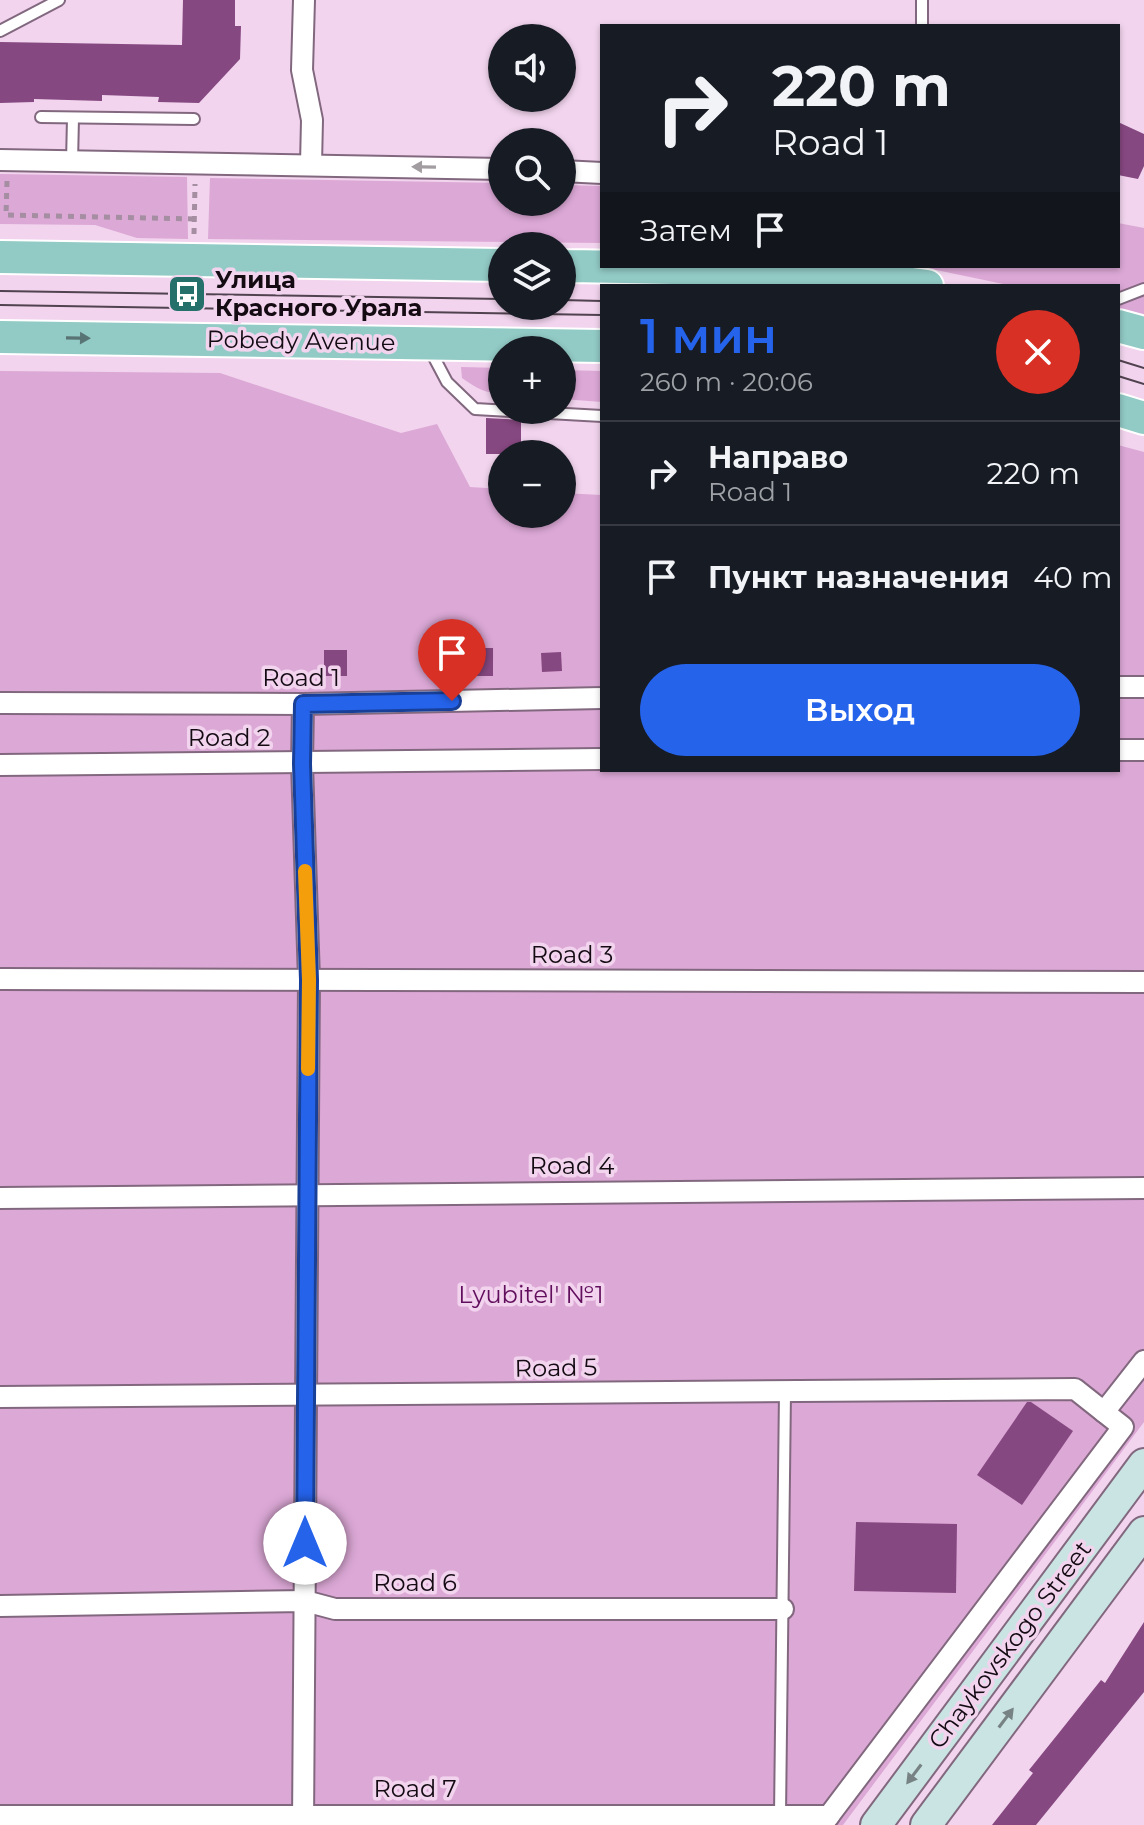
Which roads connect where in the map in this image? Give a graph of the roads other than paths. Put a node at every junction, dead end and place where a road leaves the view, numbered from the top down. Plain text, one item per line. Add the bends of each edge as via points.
1 (59, 0) edge
2 (304, 0) edge
3 (922, 0) edge
4 (922, 24) edge
5 (0, 31) edge
6 (41, 117) dead end
7 (73, 118) junction
8 (194, 119) dead end
9 (4, 160) edge
10 (72, 162) junction
11 (311, 164) junction
12 (488, 169) edge
13 (576, 172) edge
14 (600, 173) edge
15 (112, 248) dead end
16 (0, 257) edge
17 (154, 259) junction
18 (488, 265) edge
19 (576, 266) edge
20 (600, 267) edge
21 (640, 268) edge
22 (888, 268) edge
23 (915, 284) edge
24 (924, 284) edge
25 (1144, 289) edge
26 (1120, 298) edge
27 (1120, 327) edge
28 (1144, 333) edge
29 (0, 337) edge
30 (426, 343) junction
31 (600, 346) edge
32 (1120, 411) edge
33 (600, 416) edge
34 (1144, 418) edge
35 (1120, 687) edge
36 (1144, 687) edge
37 (600, 698) edge
38 (0, 703) edge
39 (303, 704) junction
40 (1120, 750) edge
41 (1144, 750) edge
42 (600, 759) edge
43 (302, 764) junction
44 (0, 765) edge
45 (0, 979) edge
46 (309, 980) junction
47 (1144, 982) edge
48 (1144, 1188) edge
49 (308, 1194) junction
50 (0, 1198) edge
51 (1144, 1361) edge
52 (785, 1392) junction
53 (0, 1397) edge
54 (306, 1397) junction
55 (1104, 1412) junction
56 (1144, 1464) edge
57 (1141, 1545) edge
58 (305, 1601) junction
59 (0, 1606) edge
60 (783, 1609) junction
61 (780, 1815) junction
62 (0, 1816) edge
63 (303, 1820) edge
64 (826, 1820) edge
65 (876, 1825) edge
66 (926, 1825) edge

1 - 5 lane
2 - 11 street via 302,70 312,120
3 - 4 lane
6 - 7 lane
7 - 8 lane
7 - 10 lane
9 - 10 street
10 - 11 street
12 -> 11 street
13 - 14 street
15 - 17 lane
16 - 17 main road
17 - 18 main road
19 - 20 main road
21 - 23 main road via 795,272
22 - 24 street
25 - 26 lane
27 - 28 main road
29 -> 30 main road, Pobedy Avenue
30 - 31 main road, Pobedy Avenue
30 - 33 lane via 447,382 475,409
32 - 34 main road
35 - 36 street
37 - 39 street, Road 1
38 - 39 street, Road 1
39 - 43 street
40 - 41 street
42 - 43 street, Road 2
43 - 44 street, Road 2
43 - 46 street
45 - 46 street, Road 3
46 - 47 street, Road 3
46 - 49 street
48 - 49 street, Road 4
49 - 50 street, Road 4
49 - 54 street
51 - 55 street
52 - 54 street, Road 5
52 - 55 street, Road 5 via 1075,1389
52 - 60 lane
53 - 54 street, Road 5
54 - 58 street
55 - 64 street via 1123,1427
56 -> 65 main road, Chaykovskogo Street
66 -> 57 main road, Chaykovskogo Street
58 - 59 street, Road 6
58 - 60 street, Road 6 via 335,1609
58 - 63 street
60 - 61 lane
61 - 63 street, Road 7
61 - 64 street, Road 7
62 - 63 street, Road 7

